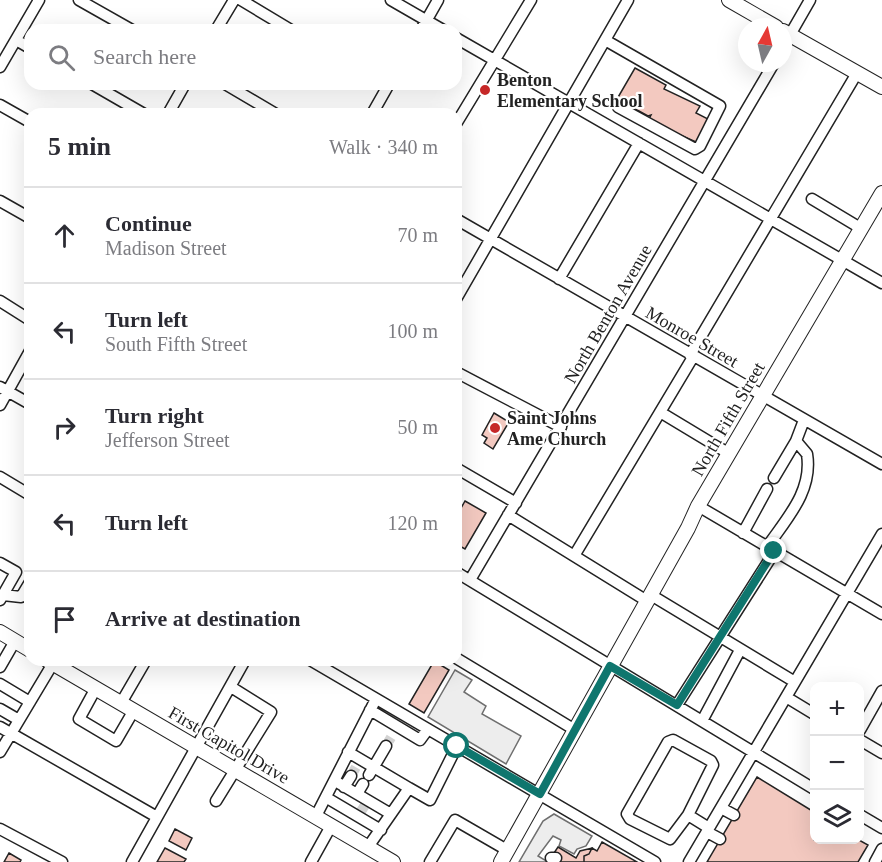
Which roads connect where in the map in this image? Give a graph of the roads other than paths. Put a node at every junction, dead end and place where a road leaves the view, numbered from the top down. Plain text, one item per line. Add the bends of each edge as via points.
1 (39, 0) edge
2 (80, 0) edge
3 (234, 0) edge
4 (241, 0) edge
5 (390, 0) edge
6 (438, 0) edge
7 (531, 0) edge
8 (628, 0) edge
9 (729, 0) edge
10 (810, 0) edge
11 (760, 18) edge
12 (25, 24) edge
13 (122, 24) edge
14 (220, 24) edge
15 (281, 24) edge
16 (422, 24) edge
17 (424, 24) edge
18 (24, 26) edge
19 (792, 27) edge
20 (16, 40) junction
21 (605, 40) junction
22 (462, 41) edge
23 (792, 41) edge
24 (24, 45) edge
25 (495, 60) junction
26 (0, 67) edge
27 (769, 72) edge
28 (857, 73) junction
29 (882, 87) edge
30 (102, 90) edge
31 (182, 90) edge
32 (235, 90) edge
33 (384, 90) edge
34 (569, 103) junction
35 (0, 105) edge
36 (618, 107) dead end
37 (134, 108) edge
38 (171, 108) edge
39 (266, 108) edge
40 (375, 108) edge
41 (462, 114) edge
42 (24, 119) edge
43 (639, 143) junction
44 (704, 181) junction
45 (882, 193) edge
46 (812, 199) dead end
47 (0, 201) edge
48 (24, 215) edge
49 (771, 220) junction
50 (462, 222) edge
51 (862, 229) junction
52 (491, 239) junction
53 (843, 261) junction
54 (559, 279) junction
55 (882, 283) edge
56 (462, 289) edge
57 (0, 302) edge
58 (24, 316) edge
59 (625, 317) junction
60 (692, 356) junction
61 (24, 360) edge
62 (462, 375) edge
63 (4, 389) edge
64 (762, 396) junction
65 (24, 401) edge
66 (0, 405) edge
67 (660, 412) junction
68 (804, 420) junction
69 (561, 427) junction
70 (796, 441) junction
71 (728, 453) junction
72 (882, 464) edge
73 (462, 472) edge
74 (0, 477) edge
75 (774, 478) dead end
76 (767, 489) dead end
77 (24, 491) edge
78 (516, 503) junction
79 (698, 506) junction
80 (508, 515) junction
81 (743, 533) junction
82 (882, 534) edge
83 (771, 549) junction
84 (574, 556) junction
85 (0, 563) edge
86 (16, 572) junction
87 (462, 575) edge
88 (24, 577) edge
89 (470, 580) junction
90 (24, 591) edge
91 (848, 594) junction
92 (1, 597) edge
93 (649, 598) junction
94 (882, 614) edge
95 (0, 632) edge
96 (719, 636) junction
97 (15, 641) junction
98 (24, 646) edge
99 (740, 650) junction
100 (2, 659) edge
101 (462, 662) edge
102 (49, 666) edge
103 (60, 666) edge
104 (143, 666) edge
105 (242, 666) edge
106 (320, 666) edge
107 (610, 666) junction
108 (795, 682) junction
109 (0, 684) edge
110 (231, 687) junction
111 (96, 688) junction
112 (882, 691) edge
113 (786, 697) junction
114 (376, 699) junction
115 (30, 702) junction
116 (121, 703) junction
117 (677, 705) junction
118 (0, 710) edge
119 (134, 710) junction
120 (370, 710) junction
121 (810, 712) edge
122 (19, 720) junction
123 (702, 721) junction
124 (864, 723) edge
125 (0, 727) edge
126 (428, 729) junction
127 (575, 730) junction
128 (11, 733) junction
129 (864, 742) edge
130 (386, 746) tunnel mouth
131 (457, 746) junction
132 (198, 748) junction
133 (0, 752) edge
134 (348, 752) junction
135 (754, 753) junction
136 (882, 753) edge
137 (356, 768) junction
138 (236, 770) junction
139 (368, 775) junction
140 (339, 784) junction
141 (810, 787) edge
142 (409, 788) junction
143 (357, 794) junction
144 (540, 794) junction
145 (327, 798) junction
146 (216, 801) dead end
147 (721, 808) junction
148 (362, 809) junction
149 (391, 814) junction
150 (687, 815) junction
151 (734, 815) dead end
152 (316, 816) junction
153 (157, 817) junction
154 (864, 817) edge
155 (332, 826) junction
156 (882, 828) edge
157 (0, 829) edge
158 (381, 830) junction
159 (708, 830) junction
160 (720, 839) dead end
161 (368, 847) junction
162 (882, 849) edge
163 (504, 856) edge
164 (62, 862) edge
165 (132, 862) edge
166 (311, 862) edge
167 (393, 862) edge
168 (430, 862) edge
169 (655, 862) edge
170 (689, 862) edge
171 (875, 862) edge

1 - 12 street
2 - 13 street
3 - 14 street
4 - 15 street
5 - 16 street
6 - 17 street
7 - 25 street
8 - 21 street
9 - 11 main road
10 - 19 street
18 - 20 street
20 - 24 street
20 - 26 street
21 - 34 street
21 - 36 street via 720,106 695,149
22 - 25 street
23 - 28 main road
25 - 34 street
25 - 41 street
27 - 44 street, North Benton Avenue
28 - 29 main road
28 - 49 street
30 - 37 street
31 - 38 street
32 - 39 street
33 - 40 street
34 - 43 street
34 - 52 street
35 - 42 street
43 - 44 street
43 - 54 street
44 - 49 street
44 - 59 street, North Benton Avenue
45 - 51 main road, North Fifth Street
46 - 51 street
47 - 48 street
49 - 53 street
49 - 60 street
50 - 52 street, Monroe Street
51 - 53 main road, North Fifth Street
52 - 54 street, Monroe Street
52 - 56 street
53 - 55 street
53 - 64 main road, North Fifth Street
54 - 59 street, Monroe Street
57 - 58 street
59 - 60 street, Monroe Street
59 - 69 street, North Benton Avenue
60 - 64 street, Monroe Street
60 - 67 street
61 - 63 street
62 - 69 street
63 - 65 street
63 - 66 street
64 - 68 street, Monroe Street
64 - 71 main road, North Fifth Street
67 - 71 street
67 - 84 street
68 - 70 street
68 - 72 street, Monroe Street
69 - 78 street, North Benton Avenue
70 - 75 street
70 - 83 street via 807,454 808,482
71 - 79 main road, North Fifth Street
73 - 78 street
74 - 77 street
76 - 81 street
78 - 80 street, North Benton Avenue
79 - 81 street
79 - 93 main road, North Fifth Street
80 - 84 street
80 - 89 street, North Benton Avenue
81 - 83 street
82 - 91 street
83 - 91 street
83 - 96 street
84 - 93 street
85 - 86 street
86 - 88 street
86 - 92 street
87 - 89 street
89 - 107 street
90 - 92 street via 21,597
91 - 94 street
91 - 108 street
93 - 96 street
93 - 107 main road, North Fifth Street
95 - 97 main road
96 - 99 street
96 - 117 street
97 - 98 main road
97 - 100 street
99 - 108 street
99 - 123 street
101 - 127 street
102 - 115 street
103 - 111 main road, First Capitol Drive
104 - 116 street
105 - 110 street
106 - 114 street
107 - 117 street
107 - 127 main road, North Fifth Street
108 - 113 street
109 - 115 street
110 - 132 street
110 - 138 street via 271,712
111 - 116 main road, First Capitol Drive
111 - 119 street via 79,719 88,725 116,741
112 - 124 street
113 - 121 street
113 - 135 street
114 - 120 street
114 - 126 street
115 - 122 street
116 - 119 main road, First Capitol Drive
117 - 123 street
118 - 122 street
119 - 132 main road, First Capitol Drive
120 - 126 street via 396,730 420,740
120 - 134 street
122 - 128 street
123 - 135 street
125 - 128 street
126 - 131 street
127 - 144 main road, North Fifth Street
128 - 133 street
128 - 153 street
129 - 136 street
130 - 139 street
131 - 142 street via 430,800
131 - 144 street
132 - 138 main road, First Capitol Drive
132 - 153 street
134 - 137 street
134 - 140 street
135 - 141 street
135 - 147 street
137 - 139 street
137 - 140 street
138 - 146 street
138 - 152 main road, First Capitol Drive
139 - 142 street
139 - 143 street
140 - 143 street
140 - 145 street
142 - 149 street
143 - 148 street
144 - 163 main road, North Fifth Street
144 - 169 street
145 - 148 street
145 - 152 street
147 - 151 street
147 - 159 street
148 - 149 street
148 - 158 street
149 - 158 street
150 - 150 street via 670,839 627,814 668,742 673,740 711,760 714,768
150 - 159 street
152 - 155 main road, First Capitol Drive
153 - 165 street
154 - 156 street
155 - 161 main road, First Capitol Drive
155 - 166 street
157 - 164 street
158 - 161 street
159 - 160 street
159 - 170 street
161 - 167 main road, First Capitol Drive
162 - 171 street
163 - 168 street via 455,820

